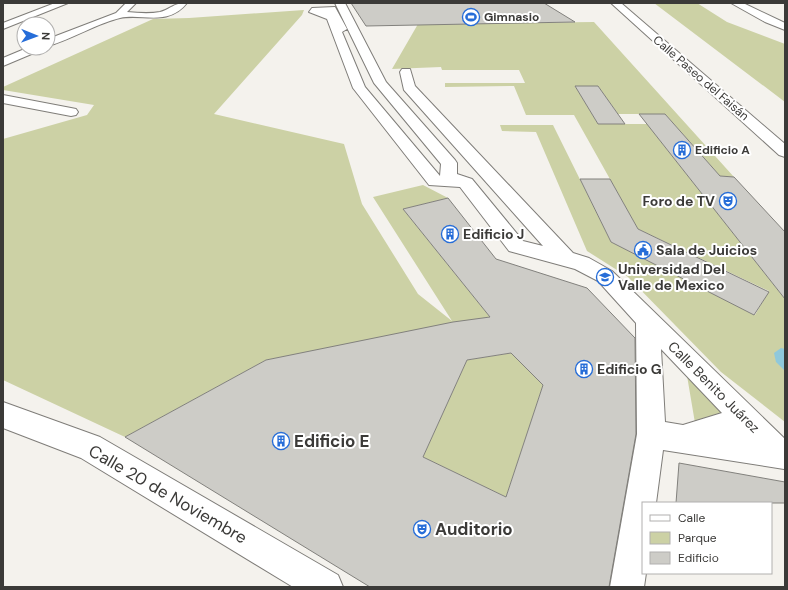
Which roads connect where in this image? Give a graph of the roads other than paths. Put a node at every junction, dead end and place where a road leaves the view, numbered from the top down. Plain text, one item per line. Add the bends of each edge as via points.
1 (63, 3) edge
2 (131, 3) edge
3 (182, 3) edge
4 (616, 3) edge
5 (736, 3) edge
6 (330, 6) edge
7 (19, 10) dead end
8 (43, 12) junction
9 (119, 15) junction
10 (3, 26) edge
11 (785, 27) edge
12 (56, 40) edge
13 (18, 56) edge
14 (3, 62) edge
15 (406, 72) dead end
16 (3, 99) edge
17 (71, 112) dead end
18 (428, 138) junction
19 (785, 152) edge
20 (449, 163) junction
21 (426, 169) junction
22 (466, 183) junction
23 (566, 259) junction
24 (648, 320) junction
25 (3, 415) edge
26 (746, 419) junction
27 (652, 434) junction
28 (683, 439) junction
29 (783, 455) edge
30 (326, 587) edge
31 (628, 587) edge

1 - 8 street
2 - 9 street
3 - 9 street via 167,14
4 - 19 street, Calle Paseo del Faisán
5 - 11 street
6 - 18 street via 355,32 380,83
6 - 18 street via 335,12 366,85 405,132
6 - 21 street via 359,88
7 - 8 street
8 - 10 street
9 - 12 street
13 - 14 street
15 - 23 street via 409,87
16 - 17 street
18 - 20 street
20 - 21 street
20 - 22 street via 448,177
21 - 22 street via 435,181
22 - 23 street, Calle Benito Juárez via 516,246
23 - 24 street, Calle Benito Juárez via 582,263 605,276
24 - 26 street, Calle Benito Juárez
24 - 27 street, Calle Benito Juárez
25 - 30 street, Calle 20 de Noviembre via 90,447
26 - 28 street
26 - 29 street, Calle Benito Juárez
27 - 28 street
27 - 31 street, Calle Benito Juárez
28 - 29 street

